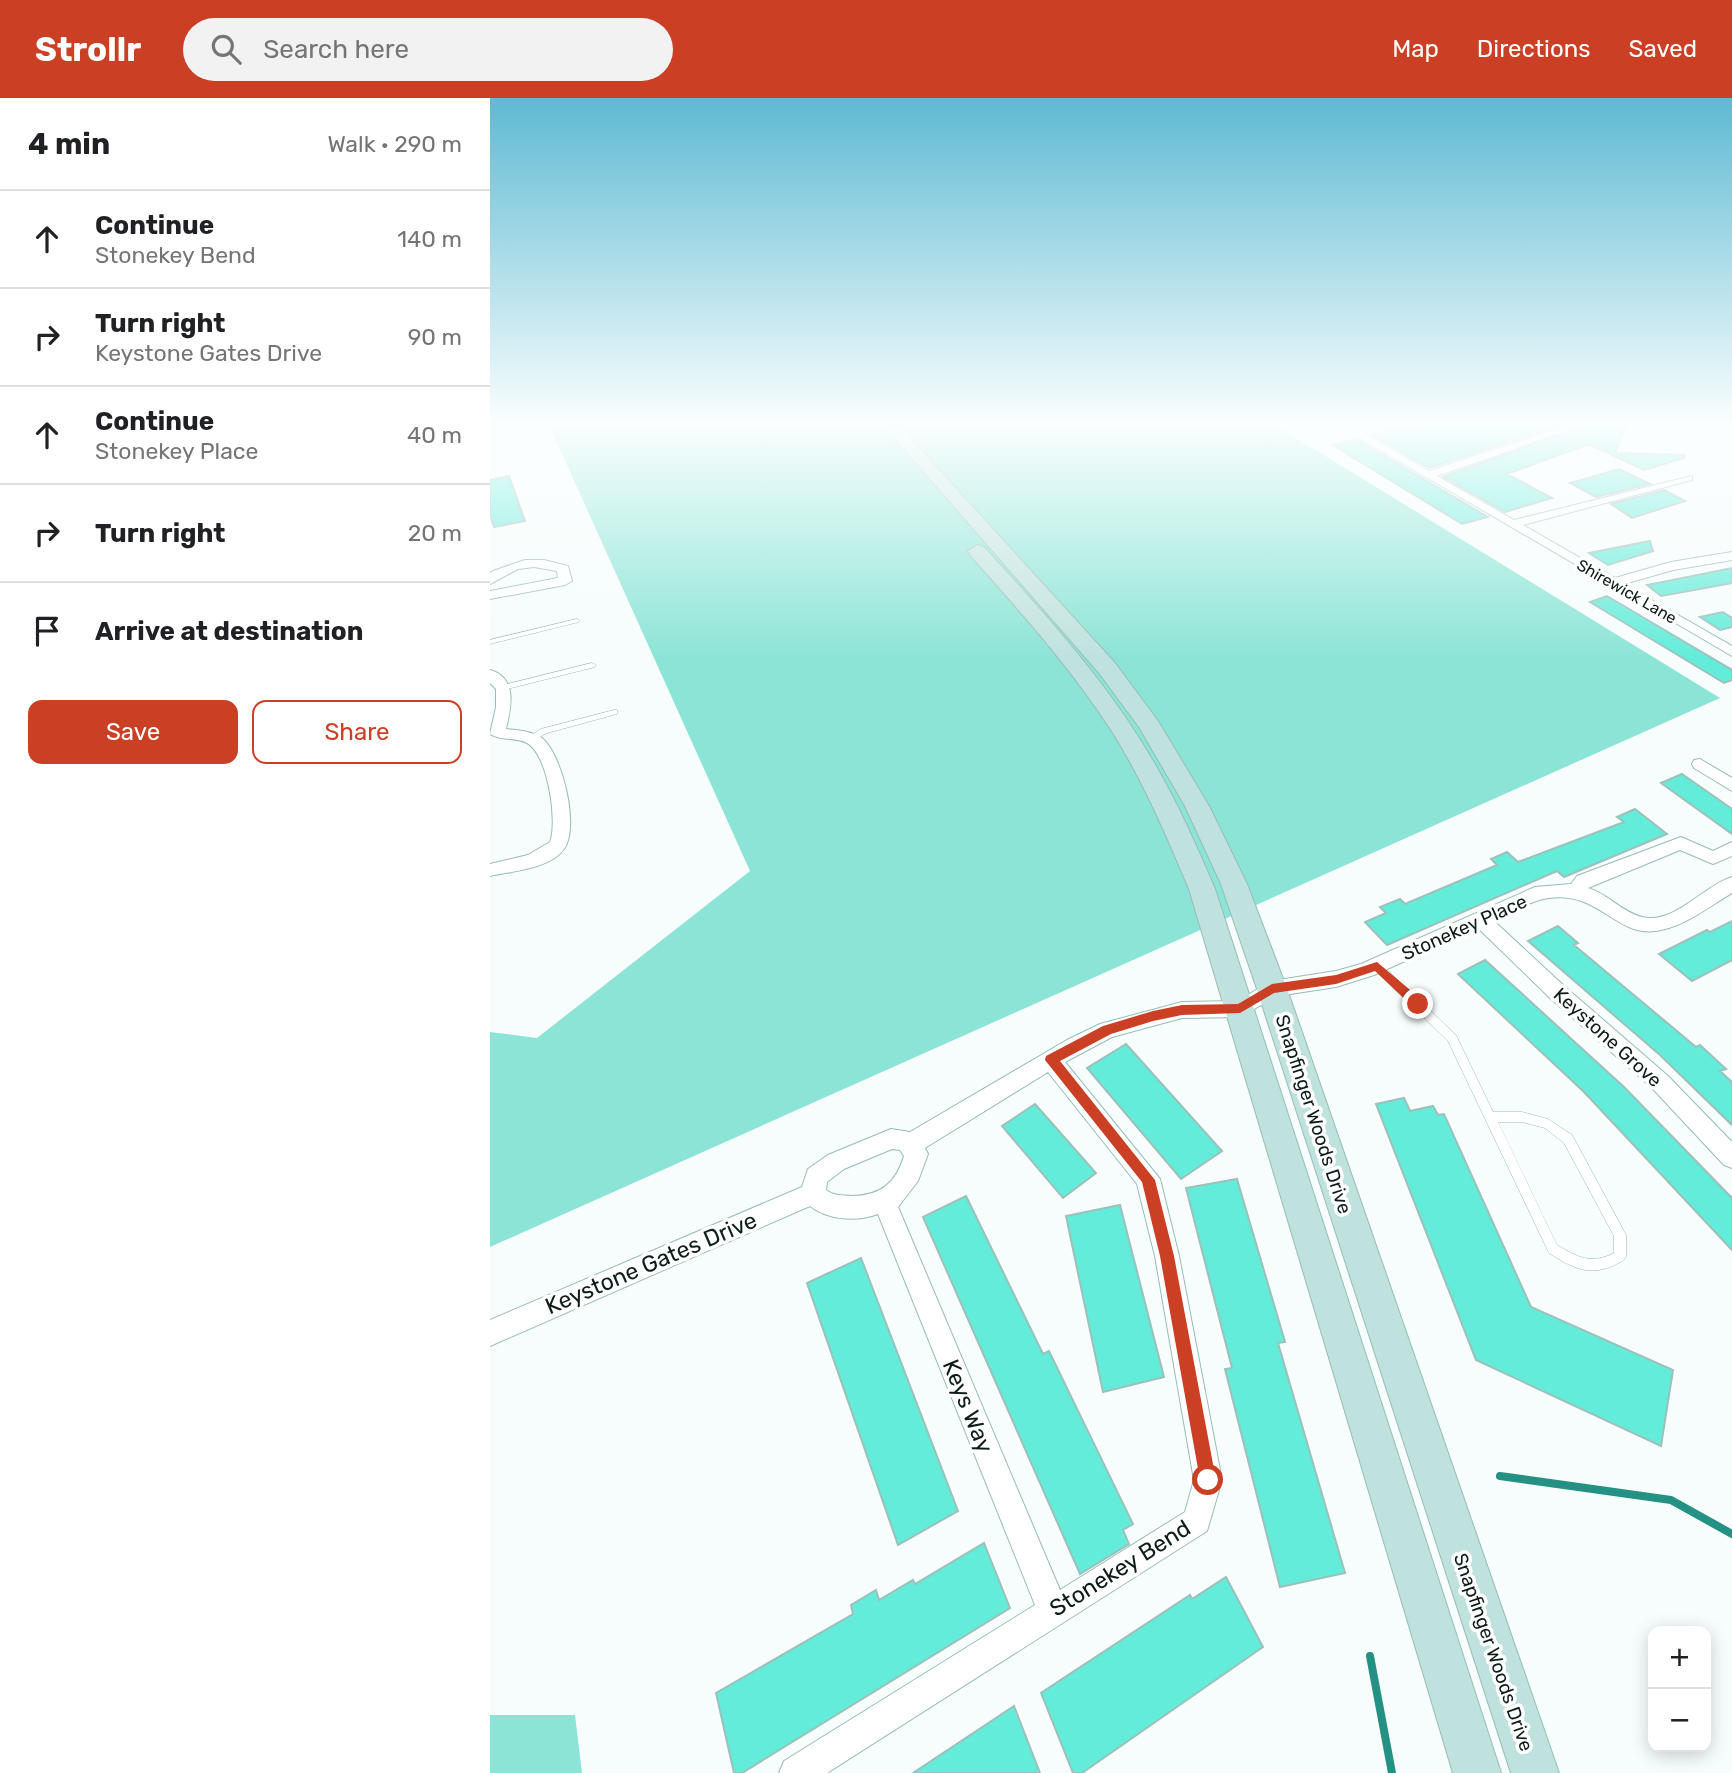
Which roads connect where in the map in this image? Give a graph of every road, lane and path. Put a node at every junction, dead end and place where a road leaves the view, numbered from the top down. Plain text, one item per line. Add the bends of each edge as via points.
1 (935, 503) edge
2 (960, 503) edge
3 (1476, 503) edge
4 (1592, 503) edge
5 (948, 518) dead end
6 (1512, 524) junction
7 (964, 536) dead end
8 (1732, 556) edge
9 (490, 580) edge
10 (1613, 583) junction
11 (490, 595) edge
12 (577, 621) dead end
13 (490, 642) edge
14 (1732, 651) edge
15 (592, 665) dead end
16 (490, 674) edge
17 (503, 688) junction
18 (1119, 705) junction
19 (497, 709) edge
20 (614, 712) dead end
21 (493, 734) edge
22 (531, 738) junction
23 (1700, 764) dead end
24 (1732, 786) edge
25 (1732, 848) edge
26 (490, 870) edge
27 (1732, 884) edge
28 (1575, 892) junction
29 (1480, 919) junction
30 (1377, 966) junction
31 (1256, 999) junction
32 (1051, 1060) junction
33 (1491, 1117) junction
34 (909, 1145) junction
35 (1732, 1158) edge
36 (813, 1194) junction
37 (884, 1201) junction
38 (490, 1333) edge
39 (1053, 1611) junction
40 (796, 1773) edge
41 (1477, 1773) edge
42 (1535, 1773) edge

1 - 5 main road
2 - 18 main road, Snapfinger Woods Drive via 1107,668
3 - 6 street, Shirewick Lane
4 - 6 street
6 - 10 street, Shirewick Lane
7 - 18 main road, Snapfinger Woods Drive via 1082,674
8 - 10 street via 1671,566
9 - 11 street via 511,567 549,563 563,569 565,581
10 - 14 street, Shirewick Lane
12 - 13 lane
15 - 17 lane
16 - 17 street
17 - 19 street
18 - 31 main road, Snapfinger Woods Drive via 1150,726 1197,806 1234,884
19 - 21 street
20 - 22 lane
21 - 22 street
22 - 26 street via 541,746 556,779 563,833 559,845 542,857
23 - 24 street
25 - 28 street via 1713,858 1681,843 1583,881
27 - 28 street, Stonekey Place via 1665,922 1646,925 1631,922 1592,895
28 - 29 street, Stonekey Place via 1542,891
29 - 30 street, Stonekey Place
29 - 35 street, Keystone Grove via 1660,1082
30 - 31 street, Stonekey Place
30 - 33 lane via 1452,1038
31 - 32 street via 1153,1016 1107,1030
31 - 41 main road, Snapfinger Woods Drive via 1356,1390
31 - 42 main road, Snapfinger Woods Drive
32 - 34 street
32 - 39 street, Stonekey Bend via 1148,1180 1167,1256 1208,1480 1197,1521
33 - 33 lane via 1553,1249 1575,1263 1604,1266 1620,1256 1620,1235 1568,1139 1548,1124 1522,1117
34 - 36 street via 891,1139 836,1163 816,1176
34 - 37 street via 916,1154 910,1174 892,1198
36 - 37 street via 828,1206 868,1207
36 - 38 street, Keystone Gates Drive
37 - 39 street, Keys Way
39 - 40 street, Stonekey Bend

